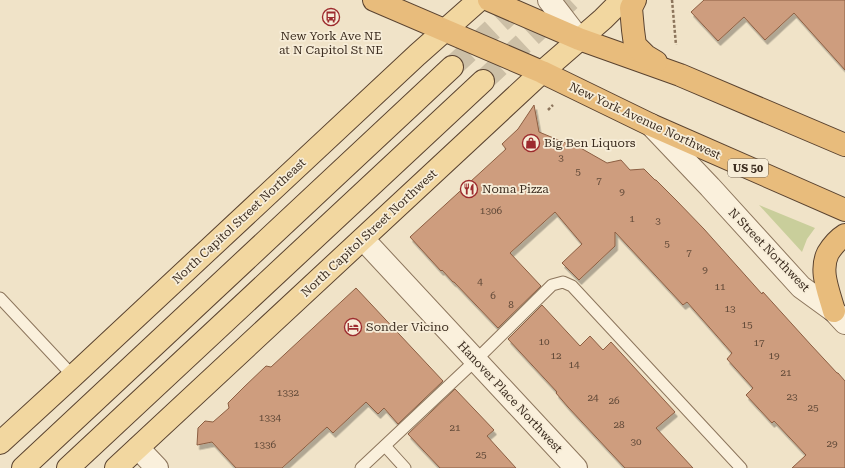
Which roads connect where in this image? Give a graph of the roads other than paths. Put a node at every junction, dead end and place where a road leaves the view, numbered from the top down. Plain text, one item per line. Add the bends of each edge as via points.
1 (374, 0) edge
2 (479, 0) edge
3 (489, 0) edge
4 (549, 0) edge
5 (622, 0) edge
6 (635, 0) edge
7 (446, 30) junction
8 (579, 39) junction
9 (452, 67) tunnel mouth
10 (542, 72) junction
11 (680, 75) junction
12 (483, 81) tunnel mouth
13 (651, 125) junction
14 (845, 145) edge
15 (845, 210) edge
16 (845, 235) edge
17 (363, 239) junction
18 (0, 298) edge
19 (839, 317) edge
20 (476, 360) junction
21 (73, 376) junction
22 (0, 444) edge
23 (384, 446) junction
24 (138, 448) junction
25 (23, 468) edge
26 (68, 468) edge
27 (116, 468) edge
28 (157, 468) edge
29 (361, 468) edge
30 (405, 468) edge
31 (576, 468) edge
32 (741, 468) edge

1 - 7 highway, US 50
2 - 7 main road, North Capitol Street Northeast
3 - 8 highway
4 - 8 street
5 - 8 main road, North Capitol Street Northwest
6 - 11 highway via 631,8 635,45 646,56
7 - 10 highway, New York Avenue Northwest / US 50
7 - 21 main road, North Capitol Street Northeast
8 - 10 main road, North Capitol Street Northwest
8 - 11 highway
9 - 25 main road
10 - 13 highway, New York Avenue Northwest / US 50
10 - 17 main road, North Capitol Street Northwest
11 - 14 highway
12 - 26 main road
13 - 15 highway, New York Avenue Northwest / US 50
13 - 19 street, N Street Northwest via 801,287
16 - 19 highway via 832,247 824,263 824,277
17 - 20 street, Hanover Place Northwest
17 - 24 main road, North Capitol Street Northwest
18 - 21 lane
20 - 23 lane
20 - 31 street, Hanover Place Northwest
20 - 32 lane via 552,285 563,282 572,286
21 - 22 main road, North Capitol Street Northeast
23 - 29 lane
23 - 30 lane
24 - 27 main road, North Capitol Street Northwest
24 - 28 street

